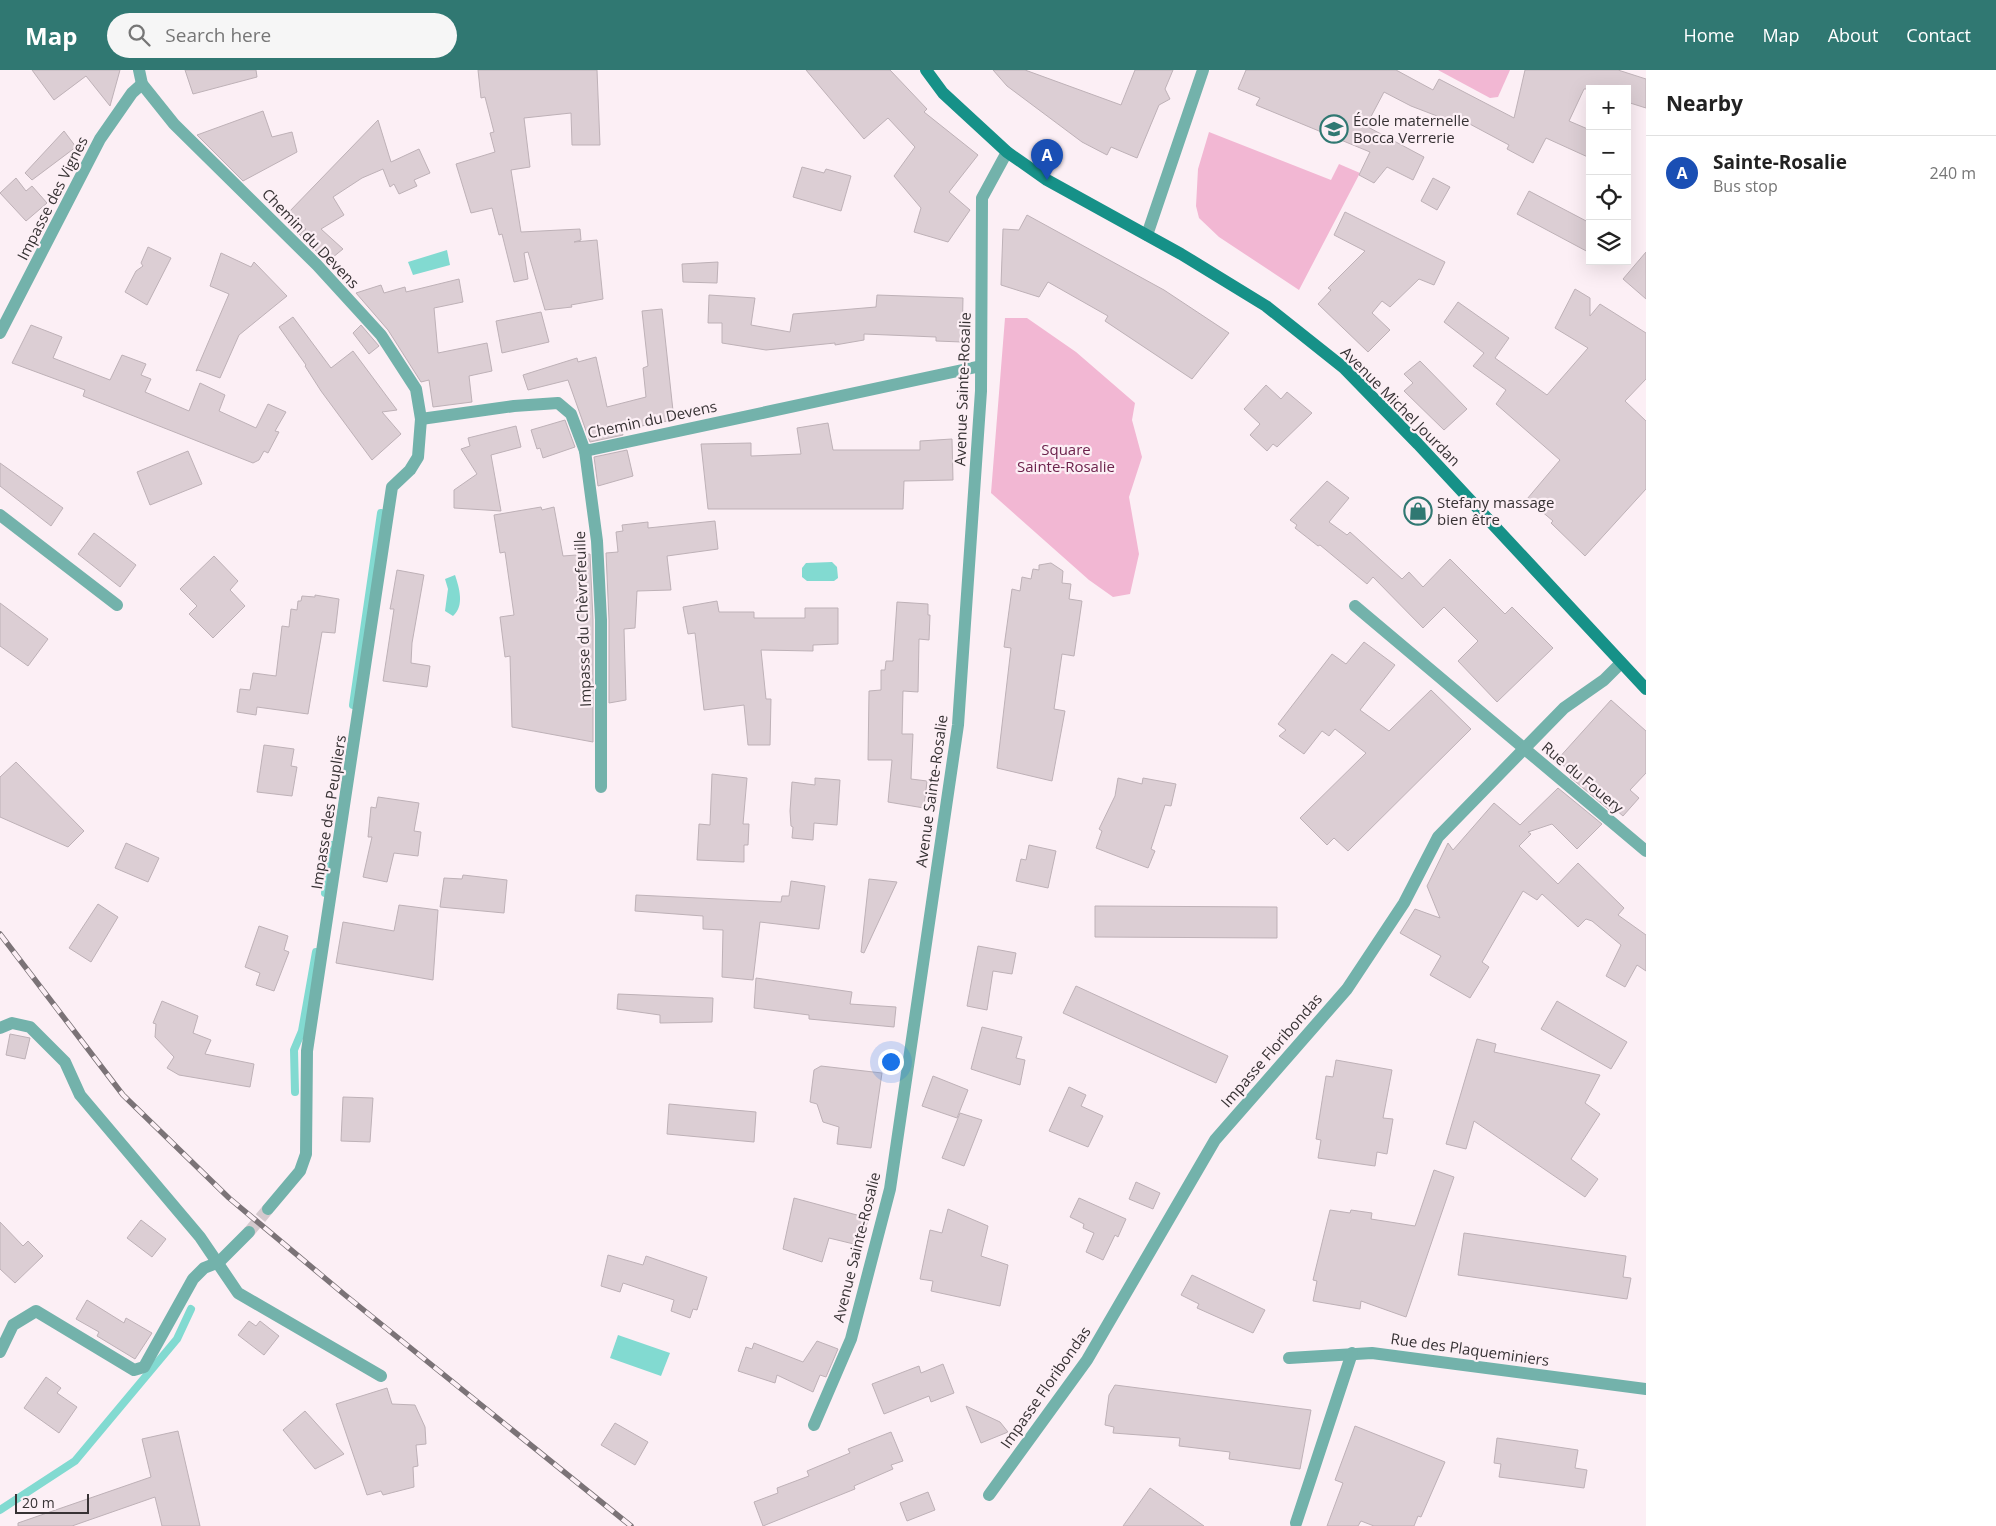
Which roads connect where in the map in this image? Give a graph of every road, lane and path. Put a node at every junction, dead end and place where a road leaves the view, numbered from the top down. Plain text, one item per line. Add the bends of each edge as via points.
1 (139, 70) edge
2 (926, 70) edge
3 (1203, 70) edge
4 (142, 84) junction
5 (1006, 152) junction
6 (1147, 235) junction
7 (0, 333) edge
8 (981, 366) junction
9 (421, 419) junction
10 (585, 451) junction
11 (0, 515) edge
12 (117, 605) dead end
13 (1355, 606) dead end
14 (1621, 663) junction
15 (1646, 689) edge
16 (1523, 748) junction
17 (601, 787) dead end
18 (1646, 851) edge
19 (0, 1028) edge
20 (268, 1209) tunnel mouth
21 (249, 1232) tunnel mouth
22 (219, 1262) junction
23 (0, 1352) edge
24 (1352, 1353) junction
25 (1289, 1358) dead end
26 (381, 1376) dead end
27 (1646, 1389) edge
28 (814, 1425) dead end
29 (989, 1495) dead end
30 (1296, 1523) dead end

1 - 4 street, Chemin du Devens
2 - 5 street, Avenue Michel Jourdan via 943,94
3 - 6 street
4 - 7 street, Impasse des Vignes via 100,139
4 - 9 street, Chemin du Devens via 174,124 317,265 381,335 416,389
5 - 6 street, Avenue Michel Jourdan via 1047,180
5 - 8 street, Avenue Sainte-Rosalie via 982,198
6 - 14 street, Avenue Michel Jourdan via 1266,306 1344,368
8 - 10 street, Chemin du Devens
8 - 28 street, Avenue Sainte-Rosalie via 958,725 890,1189 851,1338
9 - 10 street, Chemin du Devens via 558,403 571,414
9 - 20 street, Impasse des Peupliers via 418,457 392,487 307,1051 306,1154 300,1171
10 - 17 street, Impasse du Chèvrefeuille via 597,541 601,620
11 - 12 street
13 - 16 street, Rue du Fouery
14 - 15 street, Avenue Michel Jourdan
14 - 16 street, Impasse Floribondas via 1604,680 1564,708
16 - 18 street, Rue du Fouery
16 - 29 street, Impasse Floribondas via 1438,837 1404,903 1347,989 1215,1140 1087,1360
19 - 22 street via 12,1023 30,1027 65,1062 80,1096
21 - 22 street
22 - 23 street via 204,1268 192,1279 144,1367 134,1370 36,1311 13,1325
22 - 26 street via 238,1293
24 - 25 street, Rue des Plaqueminiers
24 - 27 street, Rue des Plaqueminiers
24 - 30 street

